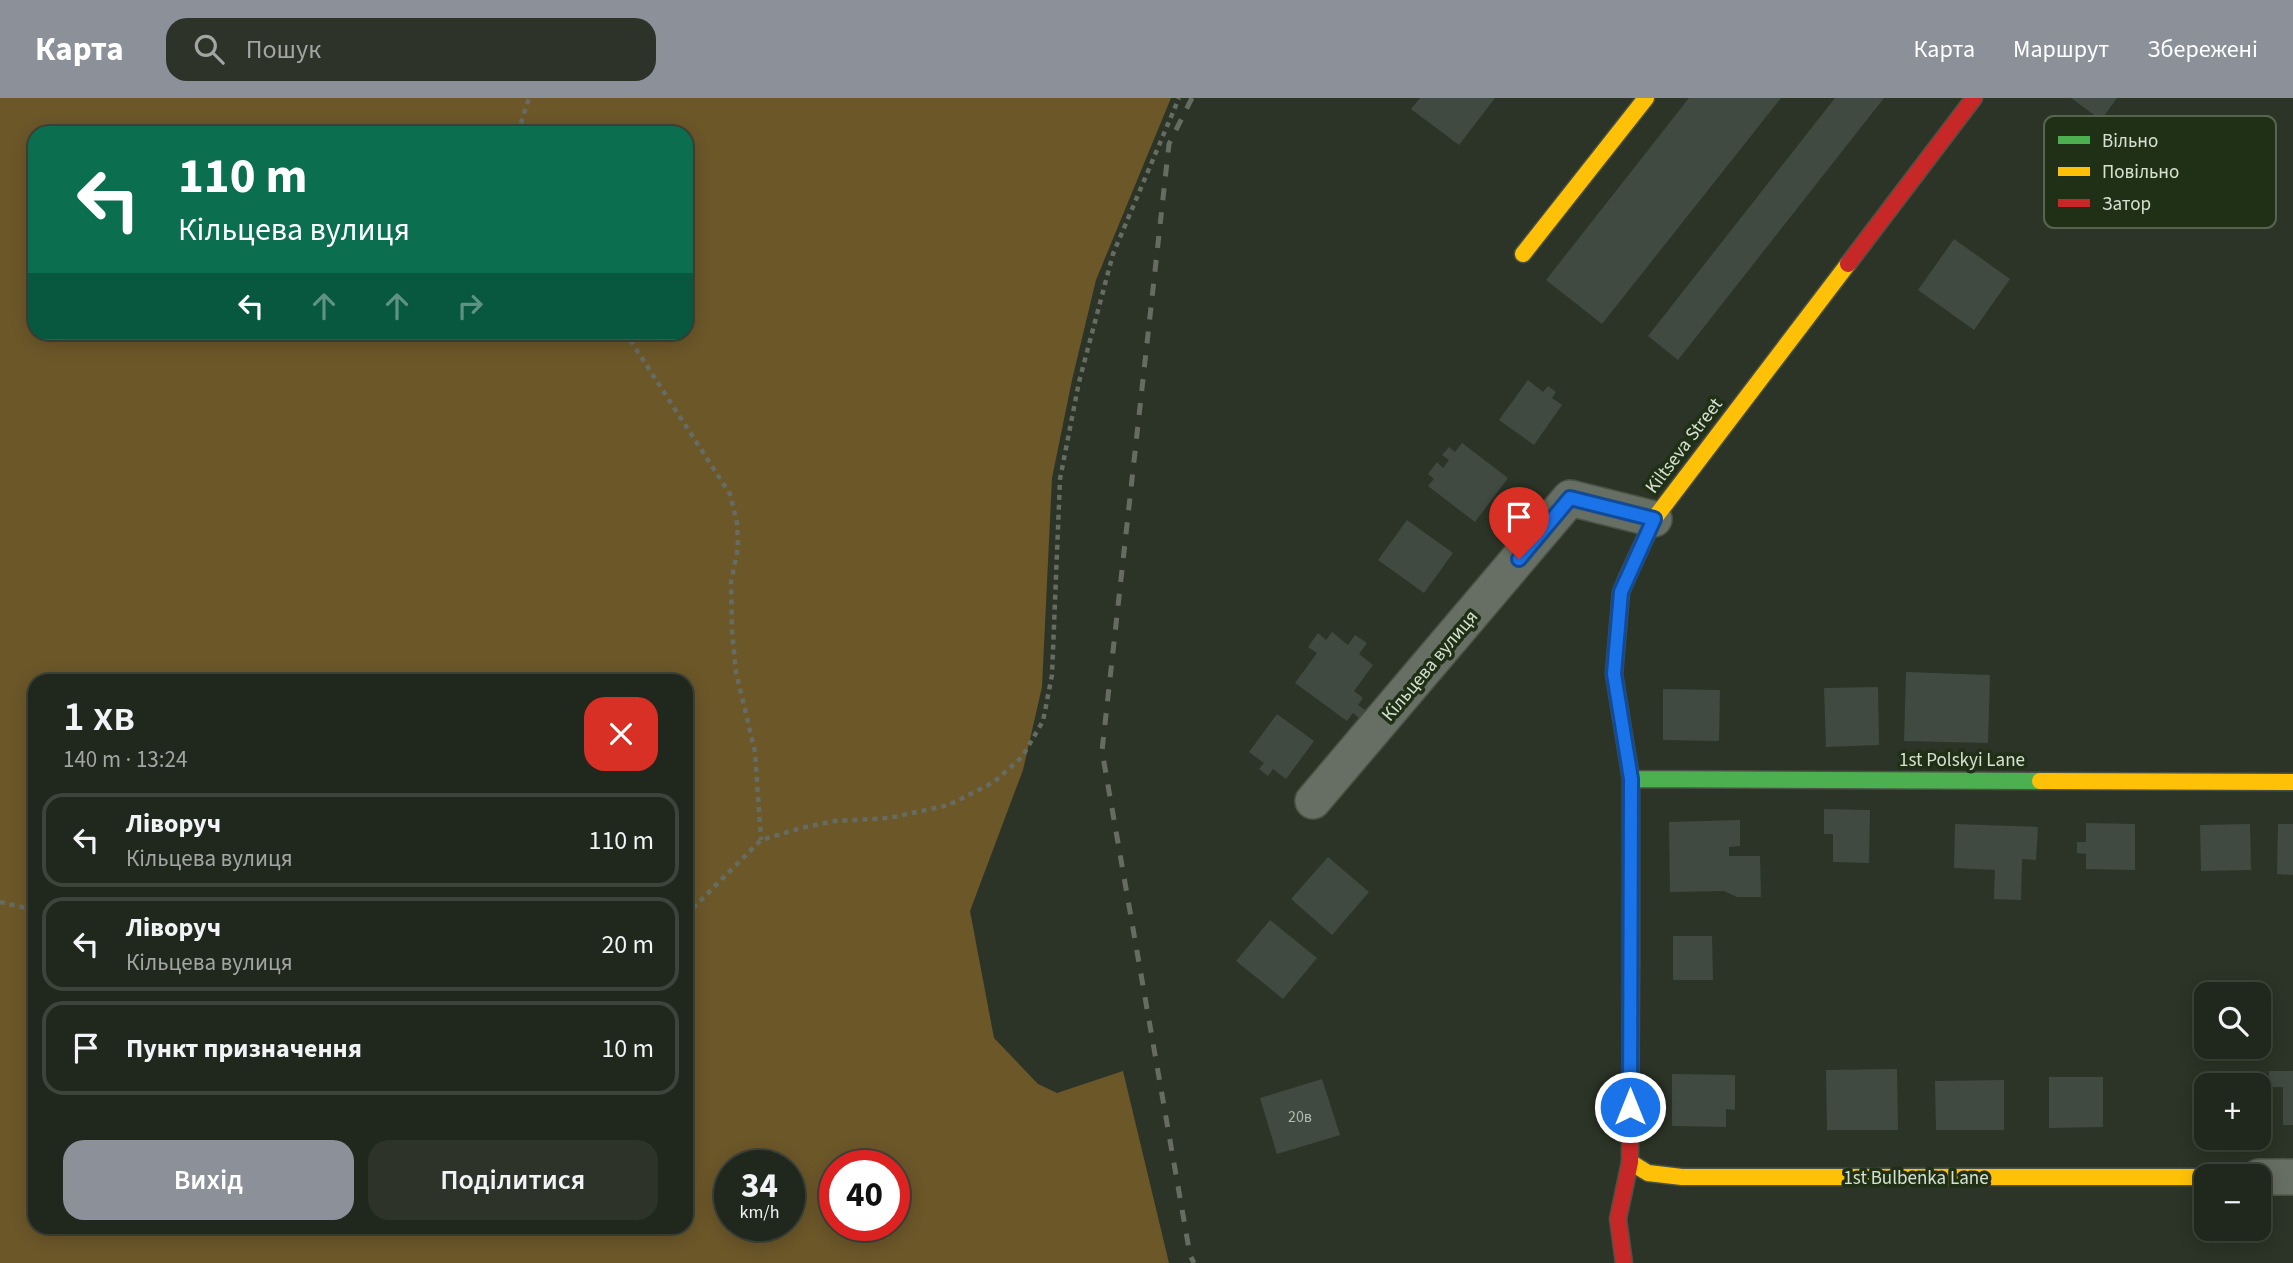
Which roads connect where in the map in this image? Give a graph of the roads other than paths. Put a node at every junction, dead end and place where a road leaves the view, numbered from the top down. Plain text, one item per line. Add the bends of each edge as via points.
1 (1646, 98) edge
2 (1973, 98) edge
3 (1523, 254) dead end
4 (1654, 519) junction
5 (1631, 779) junction
6 (2293, 782) edge
7 (1314, 802) dead end
8 (1630, 1162) junction
9 (2194, 1177) edge
10 (2271, 1177) edge
11 (2293, 1177) edge
12 (1624, 1263) edge

1 - 3 street
2 - 4 street, Kiltseva Street
4 - 5 street, Kiltseva Street via 1621,592 1614,674
4 - 7 street, Кільцева вулиця via 1570,498
5 - 6 street, 1st Polskyi Lane
5 - 8 street, Kiltseva Street
8 - 9 street, 1st Bulbenka Lane via 1637,1170 1655,1175 1716,1177
8 - 12 street, Kiltseva Street via 1618,1219
10 - 11 street

